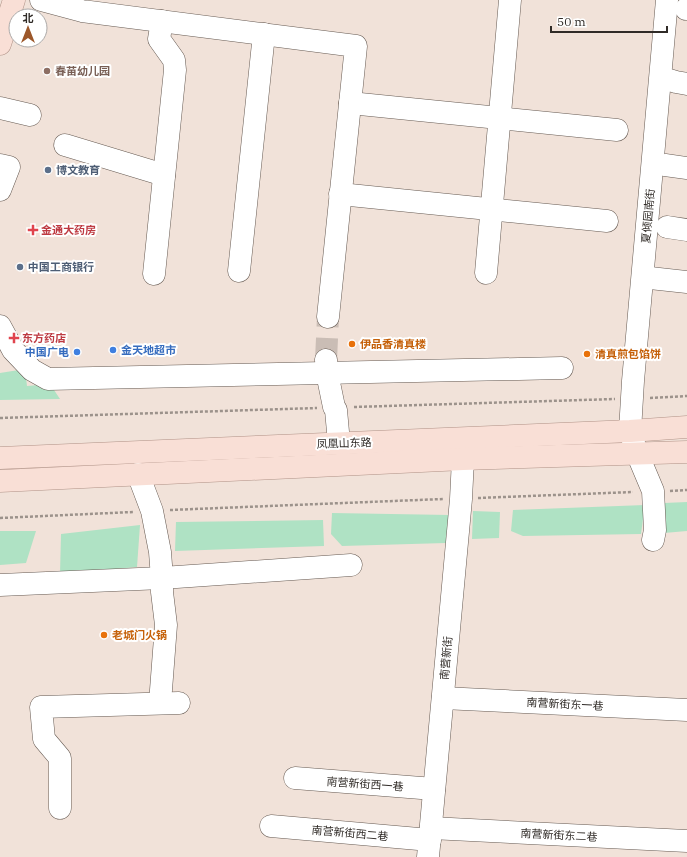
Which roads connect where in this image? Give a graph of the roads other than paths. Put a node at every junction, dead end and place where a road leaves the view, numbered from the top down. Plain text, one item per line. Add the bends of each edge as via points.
1 (14, 0) edge
2 (41, 0) edge
3 (510, 0) edge
4 (680, 6) edge
5 (162, 21) junction
6 (264, 34) junction
7 (0, 44) edge
8 (666, 79) dead end
9 (687, 84) edge
10 (350, 103) junction
11 (0, 108) edge
12 (30, 114) dead end
13 (500, 118) junction
14 (618, 130) dead end
15 (65, 145) dead end
16 (0, 165) edge
17 (665, 166) dead end
18 (687, 168) edge
19 (164, 175) junction
20 (0, 190) edge
21 (340, 194) junction
22 (491, 209) junction
23 (607, 221) dead end
24 (240, 271) dead end
25 (486, 272) dead end
26 (154, 274) dead end
27 (650, 278) dead end
28 (687, 282) edge
29 (328, 317) tunnel mouth
30 (0, 326) edge
31 (327, 367) junction
32 (562, 368) dead end
33 (687, 427) edge
34 (630, 431) junction
35 (339, 443) junction
36 (687, 452) edge
37 (637, 453) junction
38 (0, 458) edge
39 (463, 459) junction
40 (138, 474) junction
41 (0, 481) edge
42 (653, 540) dead end
43 (351, 565) dead end
44 (162, 578) junction
45 (0, 584) edge
46 (443, 698) junction
47 (687, 710) edge
48 (295, 778) dead end
49 (434, 789) junction
50 (60, 808) dead end
51 (271, 826) dead end
52 (687, 841) edge
53 (430, 842) edge

1 - 7 main road
2 - 5 street via 82,11
3 - 13 street
4 - 34 street, 夏倾园南街 via 633,381
5 - 6 street
5 - 19 street via 160,39 174,60 175,70
6 - 10 street via 356,46
6 - 24 street
8 - 9 street
10 - 13 street
10 - 21 street
11 - 12 street
13 - 14 street
13 - 22 street
15 - 19 street
16 - 20 street via 9,167
17 - 18 street
19 - 26 street
21 - 22 street
21 - 29 street
22 - 23 street
22 - 25 street
27 - 28 street
30 - 31 street via 13,350 32,370 48,379
31 - 32 street
31 - 35 street via 336,410
33 - 34 main road, 凤凰山东路
34 - 35 main road, 凤凰山东路
34 - 37 street
35 - 38 main road, 凤凰山东路
36 - 37 main road, 凤凰山东路
37 - 39 main road, 凤凰山东路
37 - 42 street via 653,491
39 - 40 main road, 凤凰山东路
39 - 46 street, 南营新街
40 - 41 main road, 凤凰山东路
40 - 44 street via 152,511
43 - 44 street
44 - 45 street
44 - 50 street via 170,703 41,707 44,739 60,758
46 - 47 street, 南营新街东一巷
46 - 49 street, 南营新街
48 - 49 street, 南营新街西一巷
49 - 53 street, 南营新街
51 - 53 street, 南营新街西二巷
52 - 53 street, 南营新街东二巷

